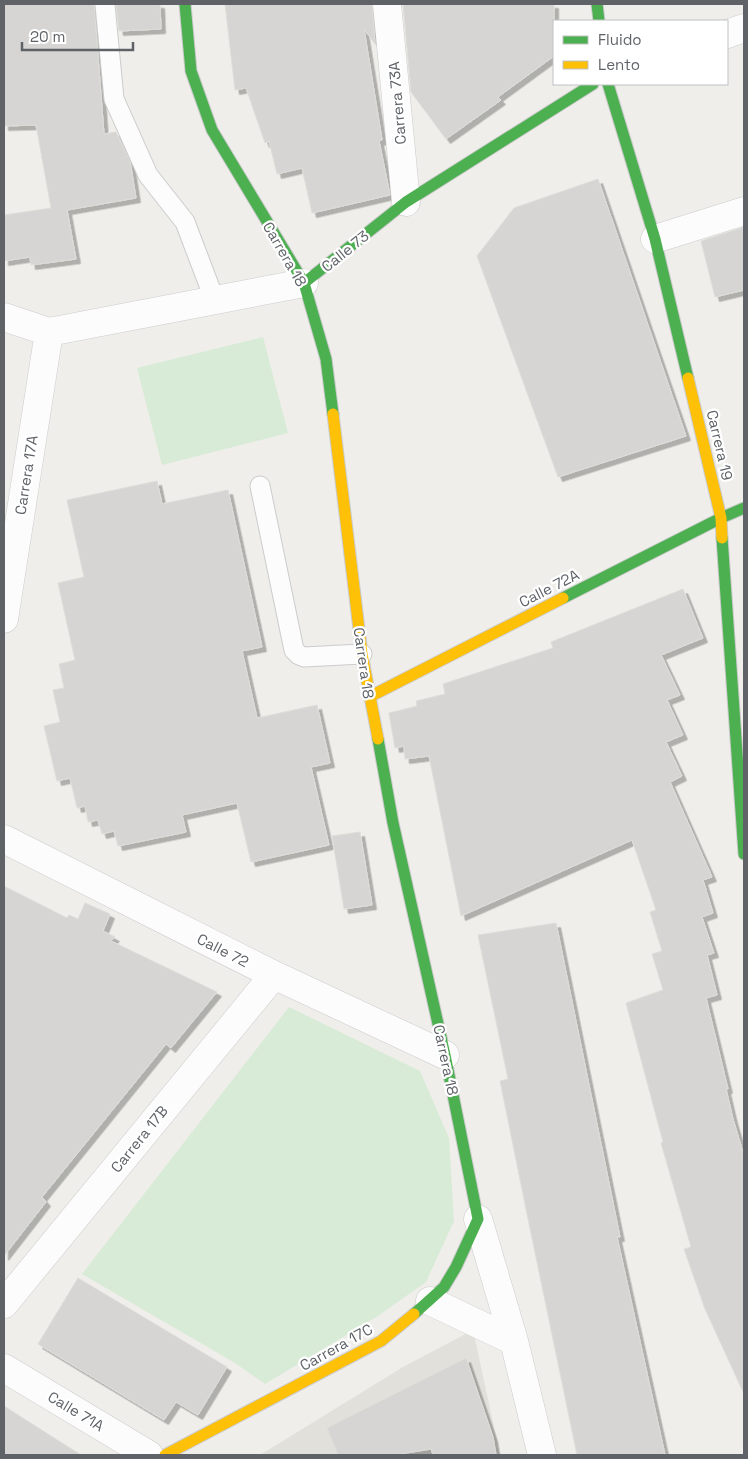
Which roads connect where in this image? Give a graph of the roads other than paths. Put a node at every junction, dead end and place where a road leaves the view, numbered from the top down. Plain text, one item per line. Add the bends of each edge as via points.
1 (185, 4) edge
2 (387, 4) edge
3 (597, 4) edge
4 (105, 5) edge
5 (599, 20) edge
6 (744, 28) edge
7 (728, 34) edge
8 (591, 85) edge
9 (608, 85) edge
10 (406, 202) junction
11 (744, 211) edge
12 (655, 239) junction
13 (304, 284) junction
14 (215, 301) junction
15 (4, 317) edge
16 (49, 332) junction
17 (260, 486) dead end
18 (744, 508) edge
19 (721, 518) junction
20 (4, 619) edge
21 (362, 654) junction
22 (369, 697) junction
23 (4, 839) edge
24 (744, 854) edge
25 (274, 975) junction
26 (445, 1055) junction
27 (478, 1218) junction
28 (430, 1302) junction
29 (4, 1304) edge
30 (514, 1342) junction
31 (4, 1368) edge
32 (149, 1455) edge
33 (165, 1455) edge
34 (542, 1455) edge

1 - 13 street, Carrera 18 via 191,71 212,130
2 - 10 street, Carrera 73A
3 - 5 street
4 - 14 lane via 114,99 148,175 185,222
6 - 7 street
8 - 10 street, Calle 73
9 - 12 street, Carrera 19
10 - 13 street, Calle 73
11 - 12 street
12 - 19 street, Carrera 19
13 - 14 street, Calle 73
13 - 21 street, Carrera 18 via 326,359
14 - 16 street, Calle 73
15 - 16 street, Calle 73
16 - 20 street, Carrera 17A
17 - 21 lane via 294,650 304,657
18 - 19 street, Calle 72A
19 - 22 street, Calle 72A
19 - 24 street, Carrera 19
21 - 22 street, Carrera 18
22 - 26 street, Carrera 18 via 393,823
23 - 25 street, Calle 72
25 - 26 street, Calle 72
25 - 29 street, Carrera 17B
26 - 27 street, Carrera 18
27 - 28 street, Carrera 17C via 456,1267
27 - 30 street, Carrera 18
28 - 30 street
28 - 33 street, Carrera 17C via 381,1341
30 - 34 street, Carrera 18
31 - 32 street, Calle 71A

